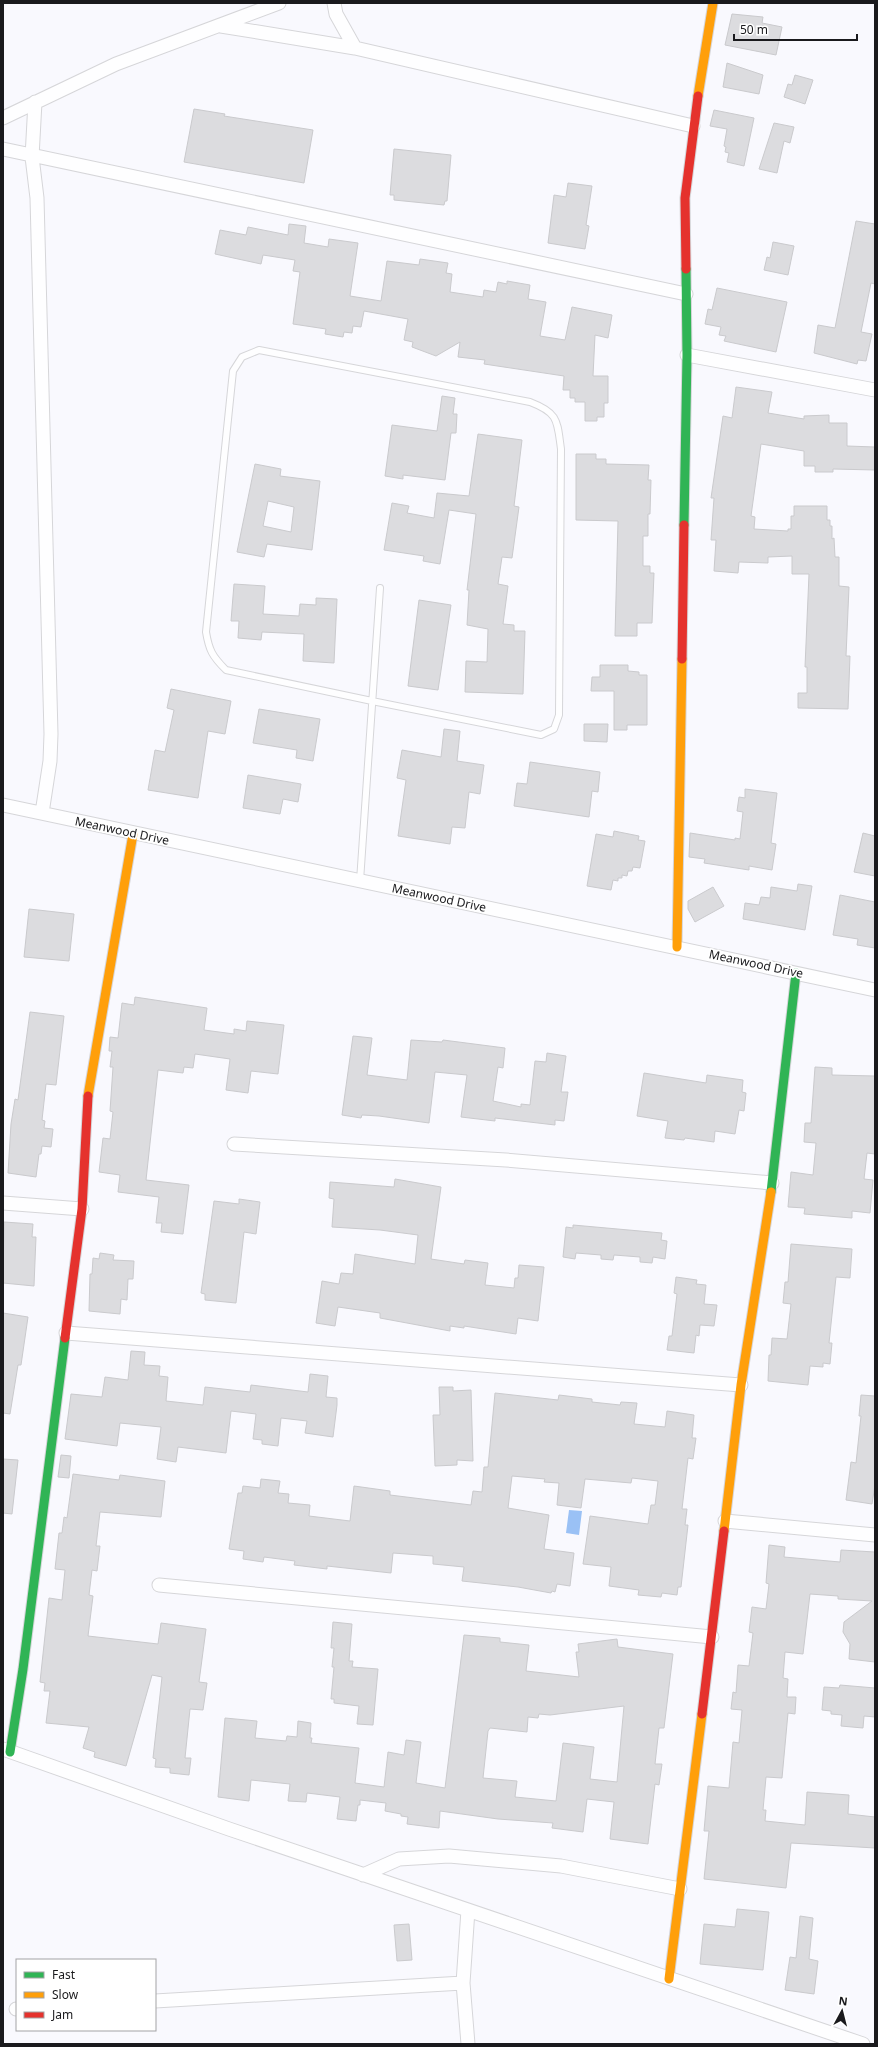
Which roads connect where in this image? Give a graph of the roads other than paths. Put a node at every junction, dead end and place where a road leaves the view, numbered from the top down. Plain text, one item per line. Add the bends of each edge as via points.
1 (279, 3) edge
2 (334, 3) edge
3 (713, 3) edge
4 (221, 26) junction
5 (355, 48) junction
6 (35, 102) junction
7 (3, 118) edge
8 (693, 126) junction
9 (3, 150) edge
10 (32, 157) junction
11 (686, 294) junction
12 (687, 356) junction
13 (875, 390) edge
14 (380, 588) dead end
15 (372, 701) junction
16 (3, 805) edge
17 (42, 813) junction
18 (133, 834) junction
19 (360, 881) junction
20 (677, 947) junction
21 (796, 973) junction
22 (875, 990) edge
23 (234, 1144) dead end
24 (772, 1183) junction
25 (3, 1203) edge
26 (82, 1209) junction
27 (66, 1333) junction
28 (741, 1385) junction
29 (725, 1520) junction
30 (875, 1535) edge
31 (159, 1585) dead end
32 (712, 1637) junction
33 (6, 1750) edge
34 (363, 1875) junction
35 (680, 1889) junction
36 (468, 1910) junction
37 (669, 1979) junction
38 (463, 1983) junction
39 (156, 2001) edge
40 (468, 2044) edge
41 (862, 2044) edge

1 - 4 street
2 - 5 street via 336,14
3 - 8 street
4 - 5 street
4 - 6 street via 116,64
5 - 8 street
6 - 7 street
6 - 10 street
8 - 11 street via 685,198
9 - 10 street
10 - 11 street via 372,226
10 - 17 street via 37,198 51,734 50,761
11 - 12 street
12 - 13 street
12 - 20 street
14 - 15 lane
15 - 15 lane via 226,670 209,648 206,632 233,371 242,357 259,350 530,402 548,409 557,422 561,449 559,714 554,730 540,735
15 - 19 lane
16 - 17 street, Meanwood Drive
17 - 18 street, Meanwood Drive
18 - 19 street, Meanwood Drive
18 - 26 street via 88,1088
19 - 20 street, Meanwood Drive
20 - 21 street, Meanwood Drive
21 - 22 street, Meanwood Drive
21 - 24 street
23 - 24 street via 506,1160
24 - 28 street
25 - 26 street
26 - 27 street
27 - 28 street
27 - 33 street via 23,1669
28 - 29 street
29 - 30 street
29 - 32 street
31 - 32 street
32 - 35 street
33 - 34 street
34 - 35 street via 399,1859 448,1856 561,1866
34 - 36 street
35 - 37 street
36 - 37 street
36 - 38 street
37 - 41 street
38 - 39 street
38 - 40 street

